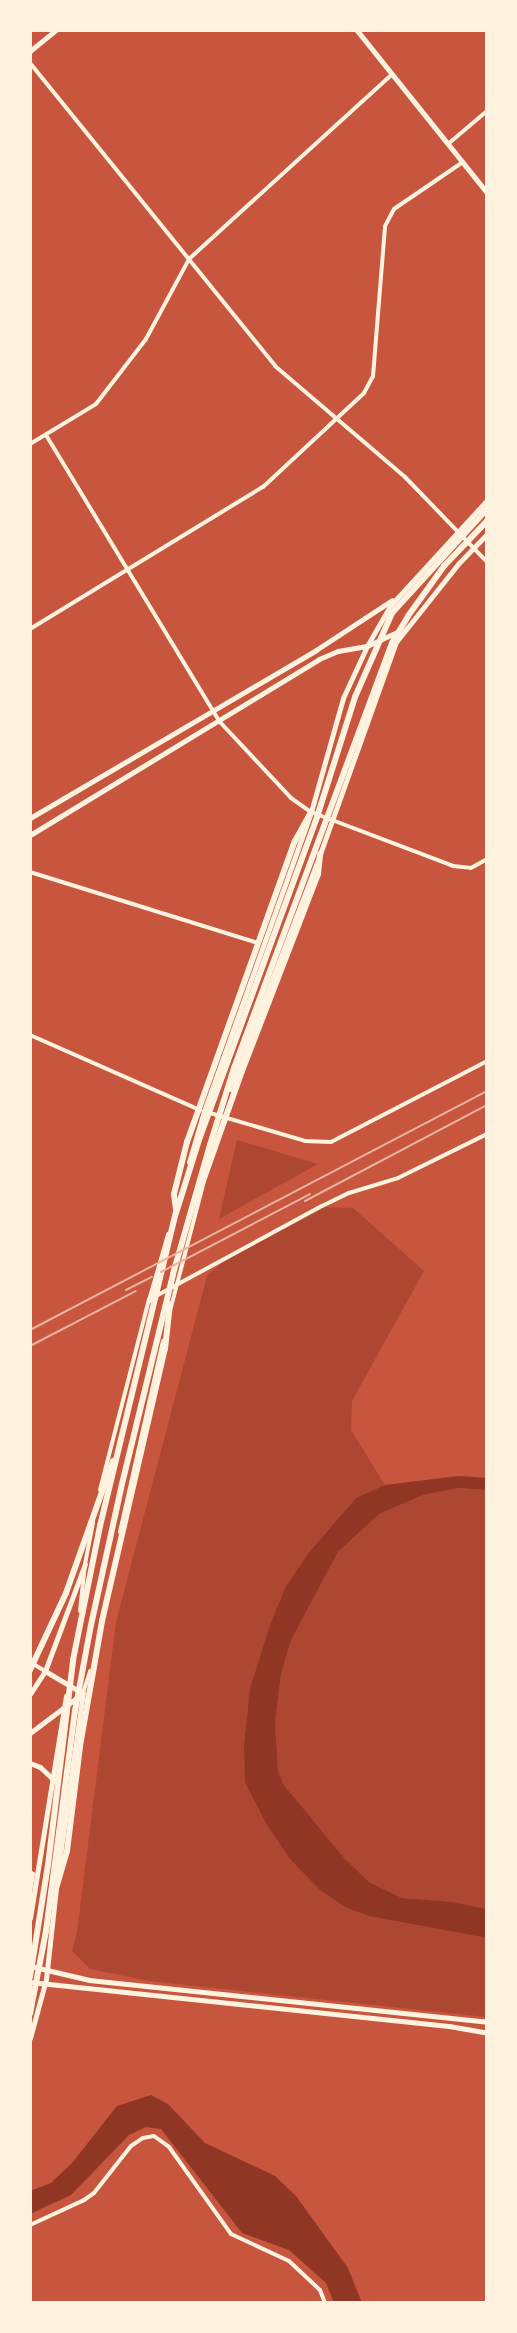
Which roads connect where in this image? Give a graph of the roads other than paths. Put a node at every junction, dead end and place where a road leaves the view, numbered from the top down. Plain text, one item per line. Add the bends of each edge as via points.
1 (56, 30) edge
2 (357, 30) edge
3 (30, 51) edge
4 (30, 63) edge
5 (392, 74) junction
6 (487, 111) edge
7 (448, 144) junction
8 (463, 162) junction
9 (487, 192) edge
10 (189, 259) junction
11 (334, 419) junction
12 (46, 435) junction
13 (30, 444) edge
14 (487, 500) edge
15 (487, 509) edge
16 (487, 521) edge
17 (456, 531) junction
18 (487, 534) edge
19 (472, 548) junction
20 (487, 562) edge
21 (127, 572) junction
22 (398, 596) junction
23 (30, 621) edge
24 (408, 626) junction
25 (32, 628) edge
26 (367, 646) junction
27 (213, 711) junction
28 (219, 721) junction
29 (311, 812) junction
30 (30, 818) edge
31 (333, 820) junction
32 (30, 835) edge
33 (320, 854) junction
34 (487, 859) edge
35 (30, 872) edge
36 (264, 945) junction
37 (30, 1035) edge
38 (487, 1061) edge
39 (204, 1111) junction
40 (220, 1116) junction
41 (487, 1134) edge
42 (176, 1213) junction
43 (187, 1226) junction
44 (173, 1274) junction
45 (177, 1283) junction
46 (149, 1300) junction
47 (129, 1412) junction
48 (85, 1564) junction
49 (30, 1662) edge
50 (30, 1670) edge
51 (45, 1671) junction
52 (68, 1685) junction
53 (30, 1694) edge
54 (83, 1694) junction
55 (64, 1707) junction
56 (30, 1733) edge
57 (30, 1763) edge
58 (54, 1780) junction
59 (30, 1872) edge
60 (56, 1892) junction
61 (30, 1894) edge
62 (30, 1918) edge
63 (30, 1966) edge
64 (48, 1969) junction
65 (30, 1977) edge
66 (30, 1982) edge
67 (45, 1984) junction
68 (30, 2014) edge
69 (487, 2022) edge
70 (487, 2033) edge
71 (30, 2038) edge
72 (30, 2225) edge
73 (325, 2303) edge

1 - 3 street
2 - 5 street
4 - 10 street
5 - 7 street
5 - 10 street
6 - 7 street
7 - 8 street
8 - 9 street
8 - 11 street via 394,209 388,218 373,376 364,393
10 - 11 street via 275,366
10 - 12 street via 146,339 107,392 96,404
11 - 17 street via 405,477
11 - 21 street via 263,487
12 - 13 street
12 - 21 street
14 - 17 main road
15 - 42 highway via 392,613 355,697 317,817 231,1045
16 - 43 highway via 444,566 408,616 380,673 234,1068
17 - 19 street
17 - 22 main road
18 - 19 main road
19 - 20 street
19 - 24 main road
21 - 25 street
21 - 27 street
22 - 26 main road
22 - 27 main road
23 - 25 street
24 - 26 main road
24 - 31 main road via 396,642
26 - 28 main road via 319,659
26 - 29 main road via 343,698
27 - 28 street
27 - 30 main road
28 - 29 street via 291,798
28 - 32 main road
29 - 31 street
29 - 36 main road
29 - 42 highway via 278,886 187,1142 174,1194
31 - 33 main road
31 - 34 street via 453,866 471,868
33 - 40 main road
33 - 43 highway via 318,874
35 - 36 street
36 - 39 main road
37 - 39 street
38 - 40 street via 331,1142 305,1141
39 - 40 street
39 - 46 main road
40 - 45 street
41 - 45 street via 398,1178 340,1197
42 - 47 highway
43 - 44 highway
44 - 60 highway via 165,1349 102,1621 67,1851
44 - 68 highway via 91,1625
45 - 46 street
45 - 54 street via 126,1494 101,1639
46 - 48 street via 110,1445
47 - 50 highway via 66,1593
47 - 65 highway via 100,1526 73,1660
48 - 51 main road
48 - 52 street via 77,1644
49 - 51 street
51 - 52 main road
51 - 53 main road
52 - 54 main road
52 - 55 main road
54 - 55 main road
54 - 60 main road
55 - 56 main road
55 - 58 main road
57 - 58 main road
58 - 62 main road
59 - 61 street
60 - 64 main road
63 - 64 main road
64 - 67 main road
64 - 69 main road via 88,1980
66 - 67 main road
67 - 70 main road
67 - 71 main road
72 - 73 street via 94,2193 131,2146 154,2136 169,2147 231,2234 289,2261 320,2290

